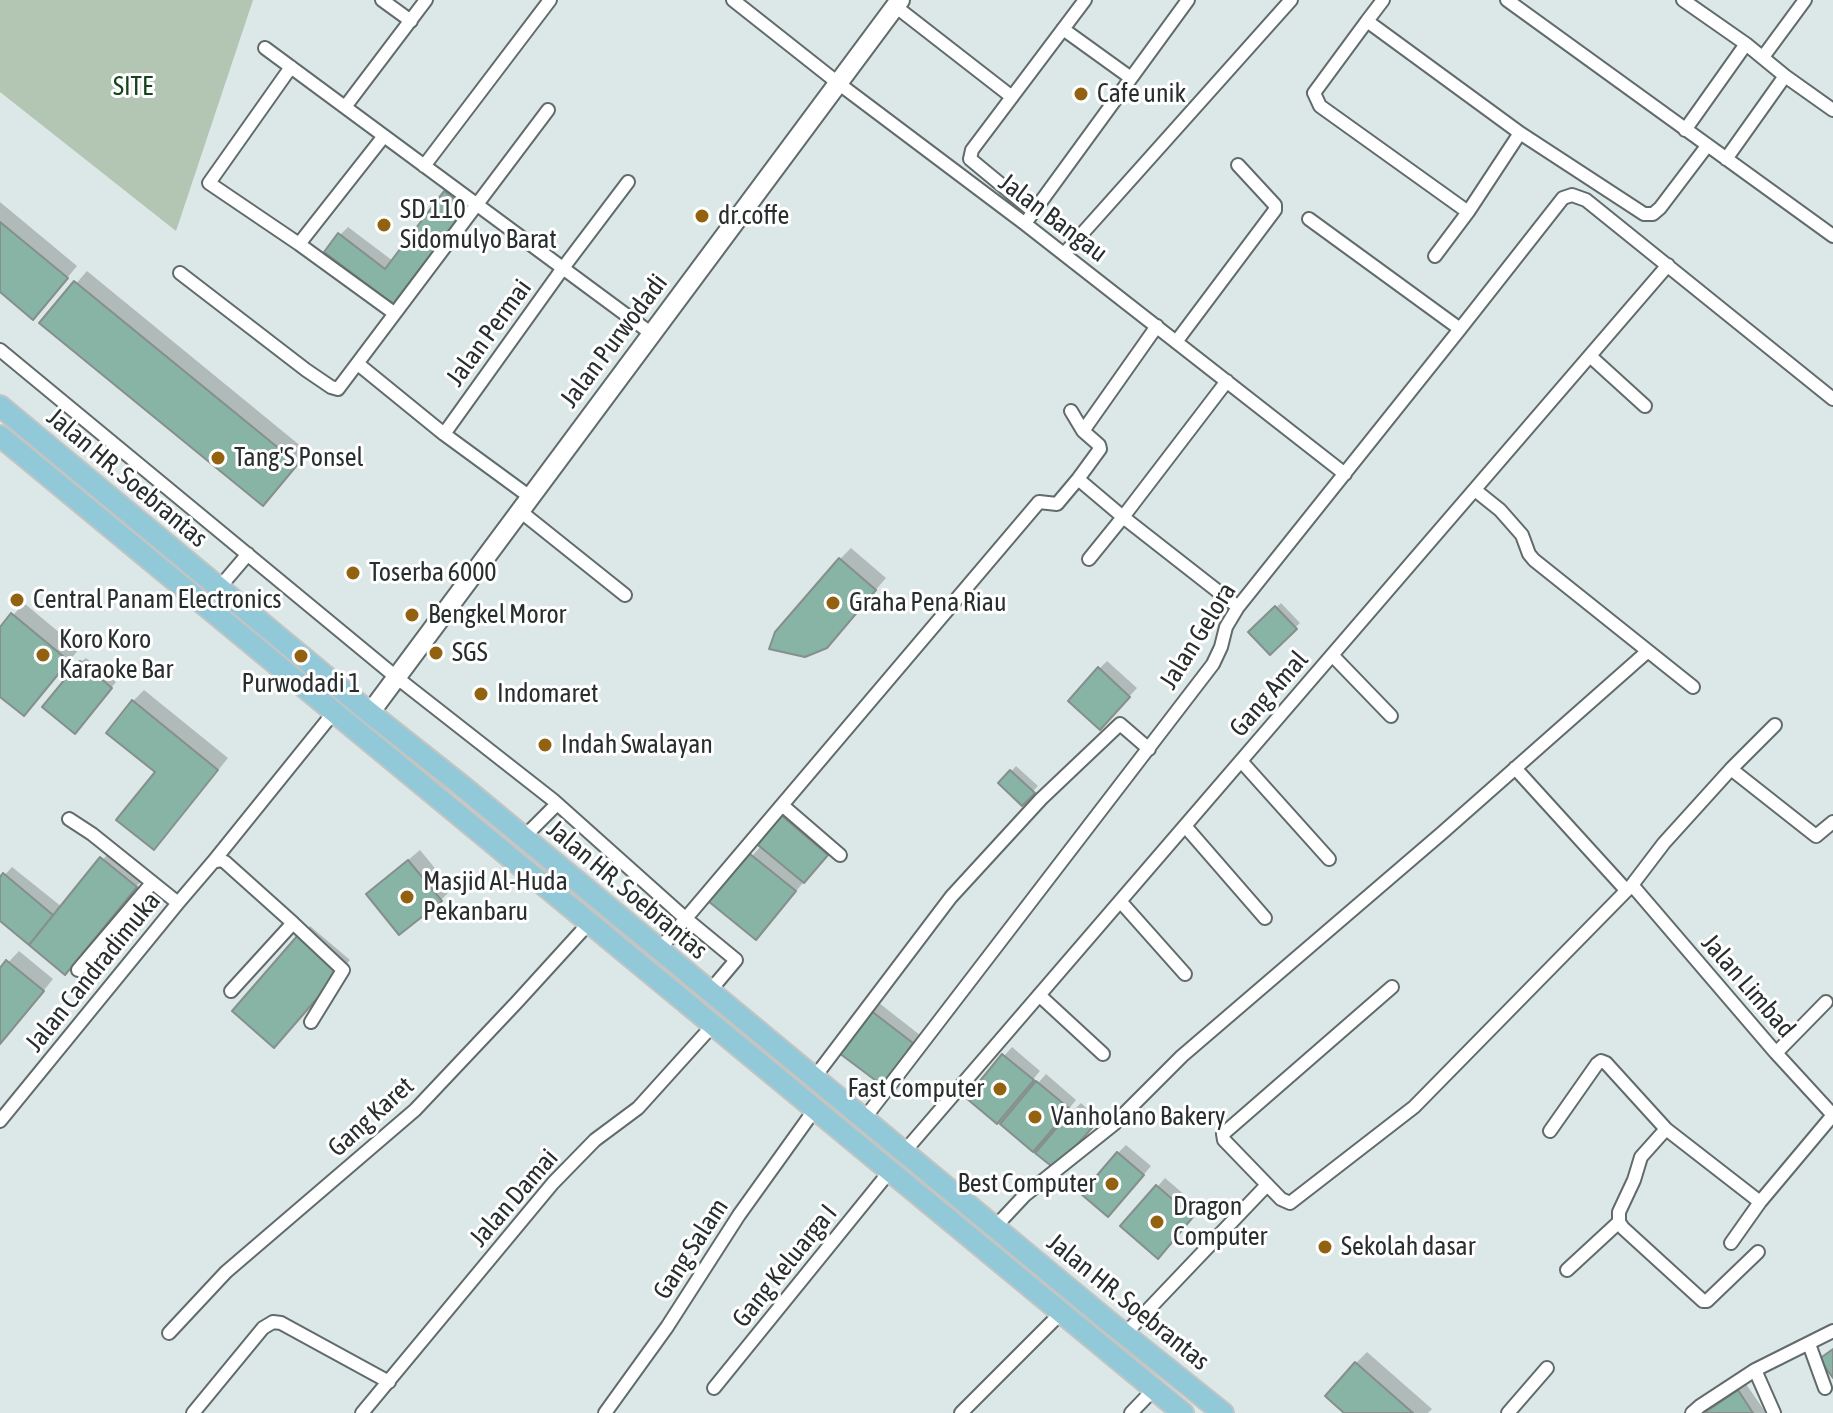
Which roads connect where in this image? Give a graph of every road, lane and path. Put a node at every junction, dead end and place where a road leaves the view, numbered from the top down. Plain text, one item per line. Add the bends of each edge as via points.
1 (382, 0) edge
2 (426, 0) edge
3 (733, 0) edge
4 (1085, 0) edge
5 (1188, 0) edge
6 (1291, 0) edge
7 (1383, 0) edge
8 (1507, 0) edge
9 (1683, 0) edge
10 (1805, 0) edge
11 (543, 3) edge
12 (898, 3) edge
13 (411, 21) junction
14 (1367, 21) junction
15 (1063, 29) junction
16 (1746, 44) junction
17 (265, 48) dead end
18 (1763, 57) junction
19 (291, 67) junction
20 (1785, 76) junction
21 (1131, 78) junction
22 (838, 83) junction
23 (1012, 97) junction
24 (345, 107) junction
25 (548, 110) dead end
26 (1833, 110) edge
27 (1685, 130) junction
28 (1520, 133) junction
29 (384, 136) junction
30 (1707, 146) junction
31 (1726, 159) junction
32 (1238, 165) dead end
33 (424, 166) junction
34 (628, 182) dead end
35 (476, 204) junction
36 (1033, 211) junction
37 (1468, 212) junction
38 (1309, 219) dead end
39 (1024, 223) junction
40 (1833, 236) edge
41 (299, 244) junction
42 (1064, 254) junction
43 (1435, 256) dead end
44 (1668, 265) junction
45 (563, 268) junction
46 (180, 273) dead end
47 (394, 313) junction
48 (1157, 326) junction
49 (1460, 329) junction
50 (652, 334) junction
51 (1176, 342) junction
52 (0, 350) edge
53 (1590, 356) junction
54 (358, 364) junction
55 (1227, 381) junction
56 (1833, 399) edge
57 (0, 406) edge
58 (1645, 406) dead end
59 (1071, 411) dead end
60 (1083, 431) junction
61 (444, 434) junction
62 (0, 436) edge
63 (1345, 474) junction
64 (1078, 479) junction
65 (1475, 490) junction
66 (525, 504) junction
67 (1123, 517) junction
68 (248, 554) junction
69 (1089, 559) dead end
70 (219, 588) junction
71 (625, 595) dead end
72 (1238, 607) junction
73 (1648, 651) junction
74 (1332, 655) junction
75 (396, 677) junction
76 (1693, 687) dead end
77 (334, 712) junction
78 (370, 713) junction
79 (1391, 716) dead end
80 (1775, 725) dead end
81 (1149, 749) junction
82 (1241, 761) junction
83 (1515, 768) junction
84 (1731, 769) junction
85 (557, 804) junction
86 (782, 805) junction
87 (69, 819) dead end
88 (1833, 822) edge
89 (1185, 826) junction
90 (523, 838) junction
91 (840, 855) dead end
92 (1329, 859) dead end
93 (219, 862) junction
94 (152, 883) junction
95 (1629, 887) junction
96 (1120, 901) junction
97 (178, 903) junction
98 (685, 918) junction
99 (1265, 918) dead end
100 (293, 923) junction
101 (589, 923) junction
102 (659, 950) junction
103 (78, 970) dead end
104 (1185, 974) dead end
105 (1392, 987) dead end
106 (231, 991) dead end
107 (709, 992) junction
108 (1039, 995) junction
109 (1826, 1002) dead end
110 (311, 1022) dead end
111 (713, 1025) junction
112 (1776, 1053) junction
113 (1103, 1054) dead end
114 (814, 1078) junction
115 (815, 1109) junction
116 (1833, 1115) edge
117 (864, 1119) junction
118 (0, 1121) edge
119 (1666, 1129) junction
120 (1550, 1131) dead end
121 (904, 1152) junction
122 (890, 1171) junction
123 (1267, 1185) junction
124 (1760, 1202) junction
125 (1619, 1222) junction
126 (995, 1227) junction
127 (1731, 1243) dead end
128 (1758, 1252) dead end
129 (1567, 1270) dead end
130 (1061, 1313) junction
131 (1833, 1331) edge
132 (169, 1333) dead end
133 (1125, 1334) junction
134 (1809, 1344) junction
135 (1547, 1368) dead end
136 (1755, 1370) junction
137 (389, 1382) junction
138 (714, 1388) dead end
139 (1825, 1388) dead end
140 (1154, 1389) junction
141 (193, 1413) edge
142 (362, 1413) edge
143 (605, 1413) edge
144 (961, 1413) edge
145 (1131, 1413) edge
146 (1183, 1413) edge
147 (1223, 1413) edge
148 (1508, 1413) edge
149 (1692, 1413) edge
150 (1774, 1413) edge

1 - 13 street
2 - 13 street
3 - 22 street, Jalan Bangau
4 - 15 street
5 - 21 street
6 - 42 street
7 - 14 street
8 - 27 street
9 - 16 street
10 - 18 street
11 - 33 street
12 - 22 street, Jalan Purwodadi
12 - 23 street
13 - 24 street
14 - 28 street
14 - 37 street via 1314,93 1320,106
15 - 21 street
15 - 23 street
16 - 18 street
16 - 27 street
17 - 19 street
18 - 20 street
19 - 24 street
19 - 41 street via 209,183
20 - 26 street
20 - 31 street
21 - 36 street
22 - 39 street, Jalan Bangau
22 - 50 street, Jalan Purwodadi
23 - 36 street via 970,159
24 - 29 street
25 - 35 street
27 - 30 street
28 - 30 street via 1644,214 1660,208
28 - 37 street
29 - 33 street
29 - 41 street
30 - 31 street
31 - 40 street
32 - 51 street via 1275,210
33 - 35 street
34 - 45 street, Jalan Permai
35 - 45 street
35 - 47 street
36 - 39 street
37 - 43 street
38 - 49 street
39 - 42 street, Jalan Bangau
41 - 47 street
42 - 48 street, Jalan Bangau
44 - 49 street, Jalan Gelora via 1586,200 1572,195 1563,198
44 - 53 street, Gang Amal
44 - 56 street
45 - 50 street
45 - 61 street, Jalan Permai
46 - 54 street via 331,387 338,389
47 - 54 street
48 - 51 street, Jalan Bangau
48 - 60 street
49 - 63 street, Jalan Gelora
50 - 66 street, Jalan Purwodadi
51 - 55 street, Jalan Bangau
52 - 68 street
53 - 58 street
53 - 65 street, Gang Amal
54 - 61 street
55 - 63 street, Jalan Bangau
55 - 67 street
57 - 70 main road, Jalan HR. Soebrantas
59 - 60 street
60 - 64 street via 1100,449
61 - 66 street
62 - 77 main road, Jalan HR. Soebrantas
63 - 72 street, Jalan Gelora
64 - 67 street
64 - 86 street via 1057,504 1039,502
65 - 73 street via 1522,535 1534,560
65 - 74 street, Gang Amal
66 - 71 street
66 - 75 street, Jalan Purwodadi
67 - 69 street
67 - 72 street
68 - 70 street
68 - 75 street
70 - 78 main road, Jalan HR. Soebrantas
72 - 81 street, Jalan Gelora via 1213,664
73 - 76 street
73 - 83 street
74 - 79 street
74 - 82 street, Gang Amal
75 - 78 street, Jalan Purwodadi
75 - 85 street
77 - 93 street, Jalan Candradimuka
77 - 101 main road, Jalan HR. Soebrantas
78 - 90 main road, Jalan HR. Soebrantas
80 - 84 street
81 - 114 street via 1120,724 1041,799 951,897
81 - 117 street, Jalan Gelora
82 - 89 street, Gang Amal
82 - 92 street
83 - 95 street, Jalan Limbad
83 - 126 street via 1182,1056 1114,1124 1025,1195
84 - 88 street via 1816,836
84 - 95 street
85 - 90 street
85 - 98 street
86 - 91 street
86 - 98 street
87 - 94 street
89 - 96 street, Gang Amal
89 - 99 street
90 - 102 main road, Jalan HR. Soebrantas
93 - 97 street, Jalan Candradimuka
93 - 100 street
94 - 97 street
94 - 103 street
95 - 112 street, Jalan Limbad
95 - 123 street via 1414,1107 1290,1203
96 - 104 street
96 - 108 street, Gang Amal
97 - 118 street, Jalan Candradimuka
98 - 102 street
98 - 107 street via 736,960
100 - 106 street
100 - 110 street via 343,970
101 - 111 main road, Jalan HR. Soebrantas
101 - 132 street, Gang Karet via 415,1110 226,1272
102 - 107 main road, Jalan HR. Soebrantas
105 - 123 street via 1223,1134
107 - 114 main road, Jalan HR. Soebrantas
108 - 113 street
108 - 121 street, Gang Amal
109 - 112 street
111 - 115 main road, Jalan HR. Soebrantas
111 - 137 street, Jalan Damai via 638,1108 595,1140 553,1183
112 - 116 street, Jalan Limbad
114 - 117 main road, Jalan HR. Soebrantas
115 - 122 main road, Jalan HR. Soebrantas
115 - 143 street, Gang Salam
116 - 124 street
117 - 121 main road, Jalan HR. Soebrantas
119 - 120 street via 1601,1061
119 - 124 street
119 - 125 street via 1641,1157
121 - 126 main road, Jalan HR. Soebrantas
122 - 130 main road, Jalan HR. Soebrantas
122 - 138 street, Gang Keluarga I
123 - 133 street
124 - 127 street
125 - 128 street via 1703,1301
125 - 129 street
126 - 133 main road, Jalan HR. Soebrantas
130 - 140 main road, Jalan HR. Soebrantas
130 - 144 street
131 - 134 street
133 - 147 main road, Jalan HR. Soebrantas
134 - 136 street
134 - 139 street
135 - 148 street
136 - 149 street
136 - 150 street
137 - 141 street via 273,1322
137 - 142 street, Jalan Damai
140 - 145 street
140 - 146 main road, Jalan HR. Soebrantas

